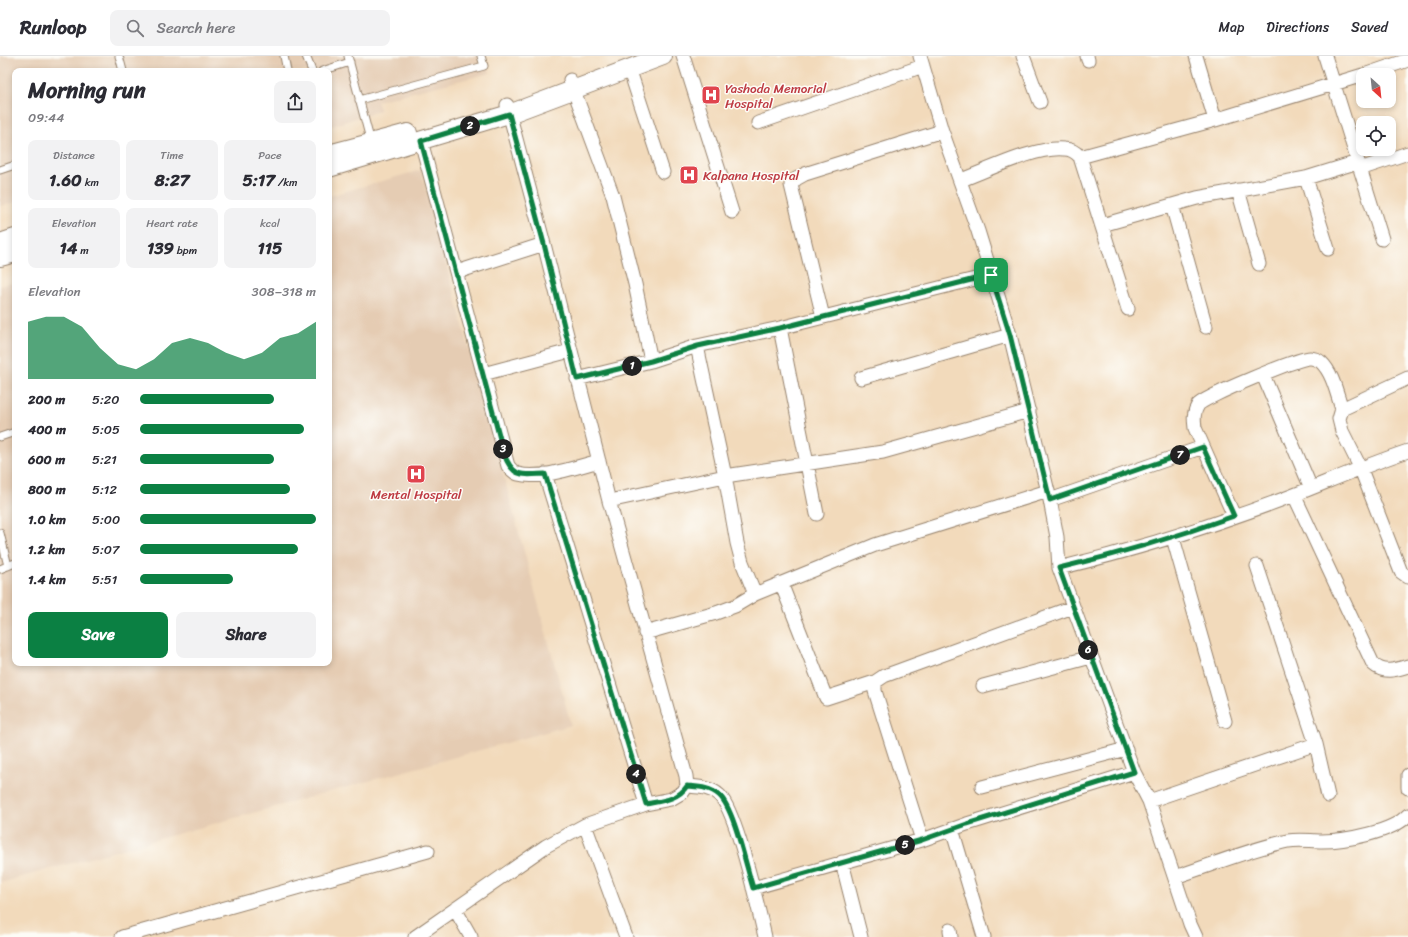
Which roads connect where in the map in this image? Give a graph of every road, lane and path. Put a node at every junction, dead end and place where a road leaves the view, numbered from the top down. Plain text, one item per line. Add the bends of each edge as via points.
1 (119, 56) edge
2 (284, 56) edge
3 (306, 56) edge
4 (481, 56) edge
5 (663, 56) edge
6 (683, 56) edge
7 (1023, 56) edge
8 (1196, 56) edge
9 (1325, 56) edge
10 (349, 59) edge
11 (1408, 60) edge
12 (921, 61) edge
13 (634, 62) edge
14 (122, 68) edge
15 (286, 68) edge
16 (311, 68) edge
17 (329, 68) edge
18 (1384, 68) edge
19 (1356, 77) edge
20 (572, 85) junction
21 (1334, 85) junction
22 (359, 100) junction
23 (1040, 102) dead end
24 (508, 109) junction
25 (1215, 120) junction
26 (758, 123) dead end
27 (942, 131) junction
28 (421, 141) junction
29 (372, 149) junction
30 (1408, 153) edge
31 (332, 154) edge
32 (1080, 157) junction
33 (12, 166) edge
34 (1359, 166) junction
35 (332, 167) edge
36 (0, 170) edge
37 (664, 172) dead end
38 (1306, 178) junction
39 (961, 180) junction
40 (1238, 190) junction
41 (1172, 205) junction
42 (732, 212) dead end
43 (1102, 225) junction
44 (12, 239) edge
45 (1382, 239) dead end
46 (0, 243) edge
47 (544, 244) junction
48 (1328, 249) dead end
49 (12, 254) edge
50 (0, 257) edge
51 (1259, 264) dead end
52 (457, 272) junction
53 (991, 275) junction
54 (1128, 309) dead end
55 (823, 317) junction
56 (1206, 327) dead end
57 (780, 328) junction
58 (1010, 335) junction
59 (698, 346) junction
60 (570, 351) junction
61 (651, 361) junction
62 (483, 374) junction
63 (1263, 375) junction
64 (861, 378) dead end
65 (1408, 378) edge
66 (577, 379) junction
67 (1342, 409) junction
68 (1029, 411) junction
69 (12, 433) edge
70 (0, 437) edge
71 (1203, 447) junction
72 (1408, 451) edge
73 (599, 461) junction
74 (808, 463) junction
75 (1360, 468) junction
76 (545, 474) junction
77 (726, 476) junction
78 (1311, 488) junction
79 (1294, 495) junction
80 (1049, 496) junction
81 (609, 501) junction
82 (817, 514) dead end
83 (1234, 516) junction
84 (0, 533) edge
85 (1173, 538) junction
86 (12, 564) edge
87 (1257, 566) dead end
88 (1059, 568) junction
89 (0, 569) edge
90 (1408, 577) edge
91 (781, 583) junction
92 (755, 594) junction
93 (1073, 606) junction
94 (645, 633) junction
95 (1091, 657) junction
96 (1408, 666) edge
97 (875, 682) junction
98 (982, 686) dead end
99 (1225, 721) dead end
100 (1316, 744) junction
101 (1126, 749) junction
102 (1134, 772) junction
103 (1408, 775) edge
104 (687, 786) junction
105 (982, 787) dead end
106 (1408, 788) edge
107 (1328, 796) dead end
108 (1148, 801) junction
109 (646, 804) junction
110 (1408, 815) edge
111 (585, 825) junction
112 (952, 829) junction
113 (922, 840) junction
114 (428, 851) dead end
115 (842, 862) junction
116 (1175, 877) junction
117 (753, 888) junction
118 (455, 909) junction
119 (427, 933) edge
120 (122, 937) edge
121 (415, 937) edge
122 (471, 937) edge
123 (626, 937) edge
124 (765, 937) edge
125 (861, 937) edge
126 (984, 937) edge
127 (1196, 937) edge

1 - 14 lane
2 - 15 lane
3 - 16 lane
4 - 22 lane via 484,66
5 - 13 street
6 - 42 street
7 - 23 street
8 - 25 street
9 - 21 street
10 - 17 lane
10 - 22 lane
11 - 18 street
12 - 26 street
12 - 27 street
13 - 20 street
13 - 37 street
19 - 21 street
20 - 24 street
20 - 61 street via 613,196 636,284
21 - 25 street
21 - 34 street
22 - 29 lane
24 - 28 street
24 - 29 street via 440,125
24 - 47 street
25 - 32 street
27 - 39 street
27 - 55 street via 805,174 791,185
28 - 29 street
28 - 52 street
29 - 31 street
29 - 35 street
30 - 34 street
32 - 39 street via 1076,152 1063,148 1033,153
32 - 43 street
33 - 36 lane
34 - 38 street
34 - 45 street
38 - 40 street
38 - 48 street
39 - 53 street
40 - 41 street
40 - 51 street
41 - 43 street
41 - 56 street
43 - 54 street
44 - 46 street
47 - 52 street
47 - 60 street
49 - 50 street
52 - 62 street
53 - 55 street
53 - 58 street
55 - 57 street
57 - 59 street
57 - 74 street
58 - 64 street
58 - 68 street
59 - 61 street
59 - 77 street
60 - 62 street
60 - 66 street
61 - 66 street
62 - 76 street via 508,466 516,473
63 - 67 street via 1311,358 1321,362 1330,377
63 - 71 street via 1199,404 1193,415
63 - 78 street
65 - 67 street
66 - 73 street
67 - 75 street via 1339,419 1342,431
68 - 74 street via 883,452
68 - 80 street
69 - 70 lane
71 - 80 street
71 - 83 street
72 - 75 street
73 - 76 street
73 - 81 street
74 - 77 street
74 - 82 street
75 - 78 street
75 - 90 street via 1401,572
76 - 109 street
77 - 81 street
77 - 92 street via 731,519 738,549
78 - 79 street
79 - 83 street
79 - 96 street via 1373,664 1387,671
80 - 88 street via 1057,537
80 - 91 street via 875,544
81 - 94 street
83 - 85 street
84 - 86 lane
85 - 88 street
85 - 99 street
86 - 89 lane
87 - 100 street
88 - 93 street
91 - 92 street
91 - 97 street via 826,698
92 - 94 street via 735,606 716,613
93 - 95 street
93 - 97 street via 884,676
94 - 104 street
95 - 98 street
95 - 101 street
97 - 113 street via 875,691
100 - 107 street
100 - 108 street
101 - 102 street
101 - 105 street
102 - 108 street
102 - 112 street
103 - 106 street
104 - 109 street via 671,800
104 - 117 street via 708,788 719,795 729,810
108 - 116 street
109 - 111 street
110 - 116 street via 1403,821 1377,831 1338,840 1290,841
111 - 118 street via 546,846
111 - 123 street
112 - 113 street
112 - 126 street
113 - 115 street
114 - 120 street
115 - 117 street
115 - 125 street
116 - 127 street
117 - 124 street
118 - 119 street
118 - 122 street
119 - 121 street

